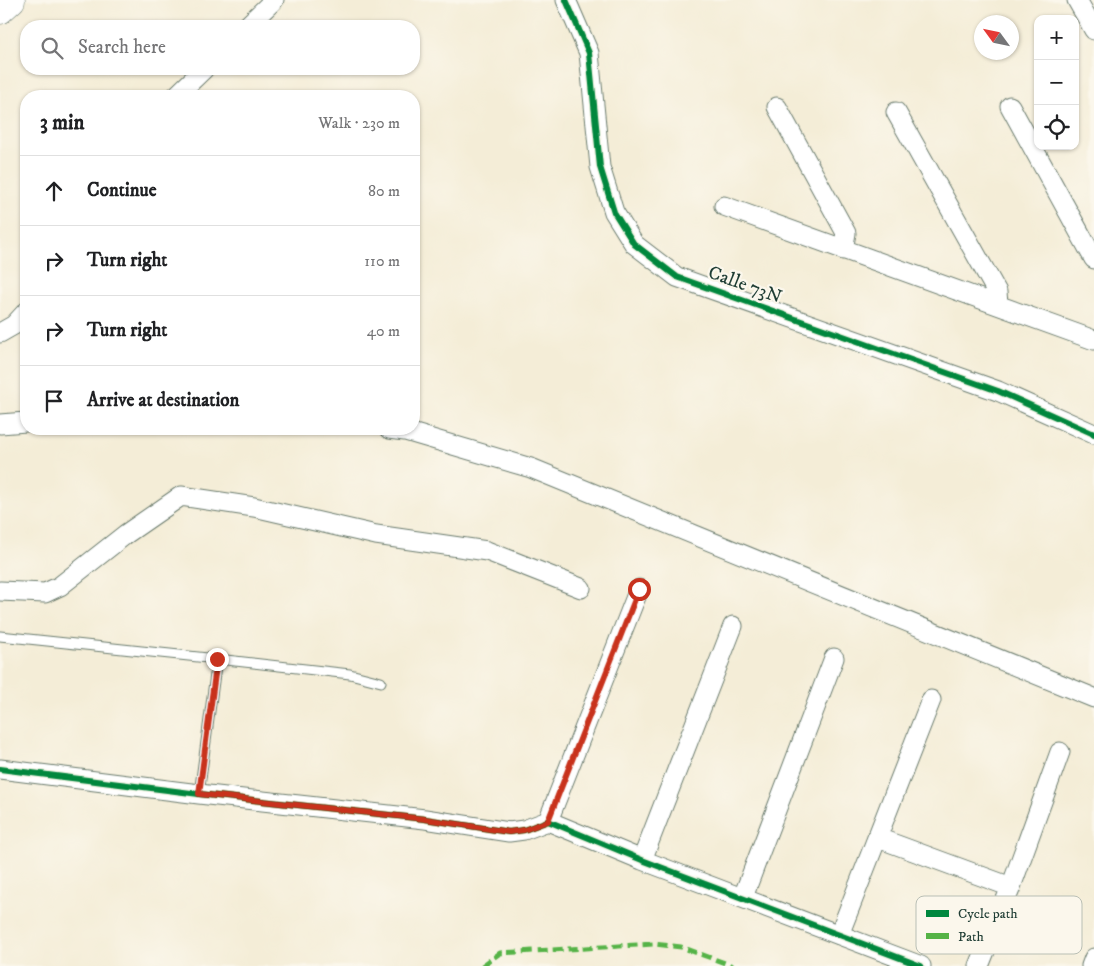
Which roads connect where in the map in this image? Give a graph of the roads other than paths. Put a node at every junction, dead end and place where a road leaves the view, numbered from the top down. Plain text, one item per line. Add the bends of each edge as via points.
1 (11, 0) edge
2 (274, 0) edge
3 (566, 0) edge
4 (1077, 0) edge
5 (0, 10) edge
6 (253, 20) edge
7 (1094, 30) edge
8 (198, 75) edge
9 (182, 90) edge
10 (1010, 106) dead end
11 (777, 107) dead end
12 (896, 112) dead end
13 (724, 206) dead end
14 (843, 250) junction
15 (1094, 259) edge
16 (998, 304) junction
17 (20, 318) edge
18 (0, 333) edge
19 (1094, 340) edge
20 (20, 422) edge
21 (0, 424) edge
22 (1094, 434) edge
23 (419, 435) edge
24 (582, 588) dead end
25 (639, 589) dead end
26 (0, 591) edge
27 (733, 626) dead end
28 (0, 636) edge
29 (834, 658) dead end
30 (217, 659) junction
31 (381, 682) dead end
32 (1094, 698) edge
33 (930, 700) dead end
34 (1060, 752) dead end
35 (0, 768) edge
36 (199, 794) junction
37 (548, 821) junction
38 (878, 838) junction
39 (642, 860) junction
40 (1011, 887) junction
41 (1007, 896) edge
42 (743, 897) junction
43 (839, 935) junction
44 (984, 954) edge
45 (1094, 958) edge
46 (920, 966) edge
47 (979, 966) edge
48 (1091, 966) edge

1 - 5 highway
2 - 6 street
3 - 22 street, Calle 73N via 589,53 600,167 614,212 634,244 677,277 998,392
4 - 7 street
8 - 9 street
10 - 15 street
11 - 14 street via 846,233
12 - 16 street via 997,292
13 - 14 street
14 - 16 street
16 - 19 street
17 - 18 street
20 - 21 street
23 - 32 street via 531,468
24 - 26 street via 487,551 376,536 254,507 181,496 60,586 45,593
25 - 37 street
27 - 39 street
28 - 30 lane
29 - 42 street
30 - 31 lane via 350,674
30 - 36 lane
33 - 38 street
34 - 40 street
35 - 36 street
36 - 37 street via 425,819 509,832
37 - 39 street
38 - 40 street
38 - 43 street
39 - 42 street
40 - 41 street
42 - 43 street
43 - 46 street
44 - 47 street
45 - 48 street

